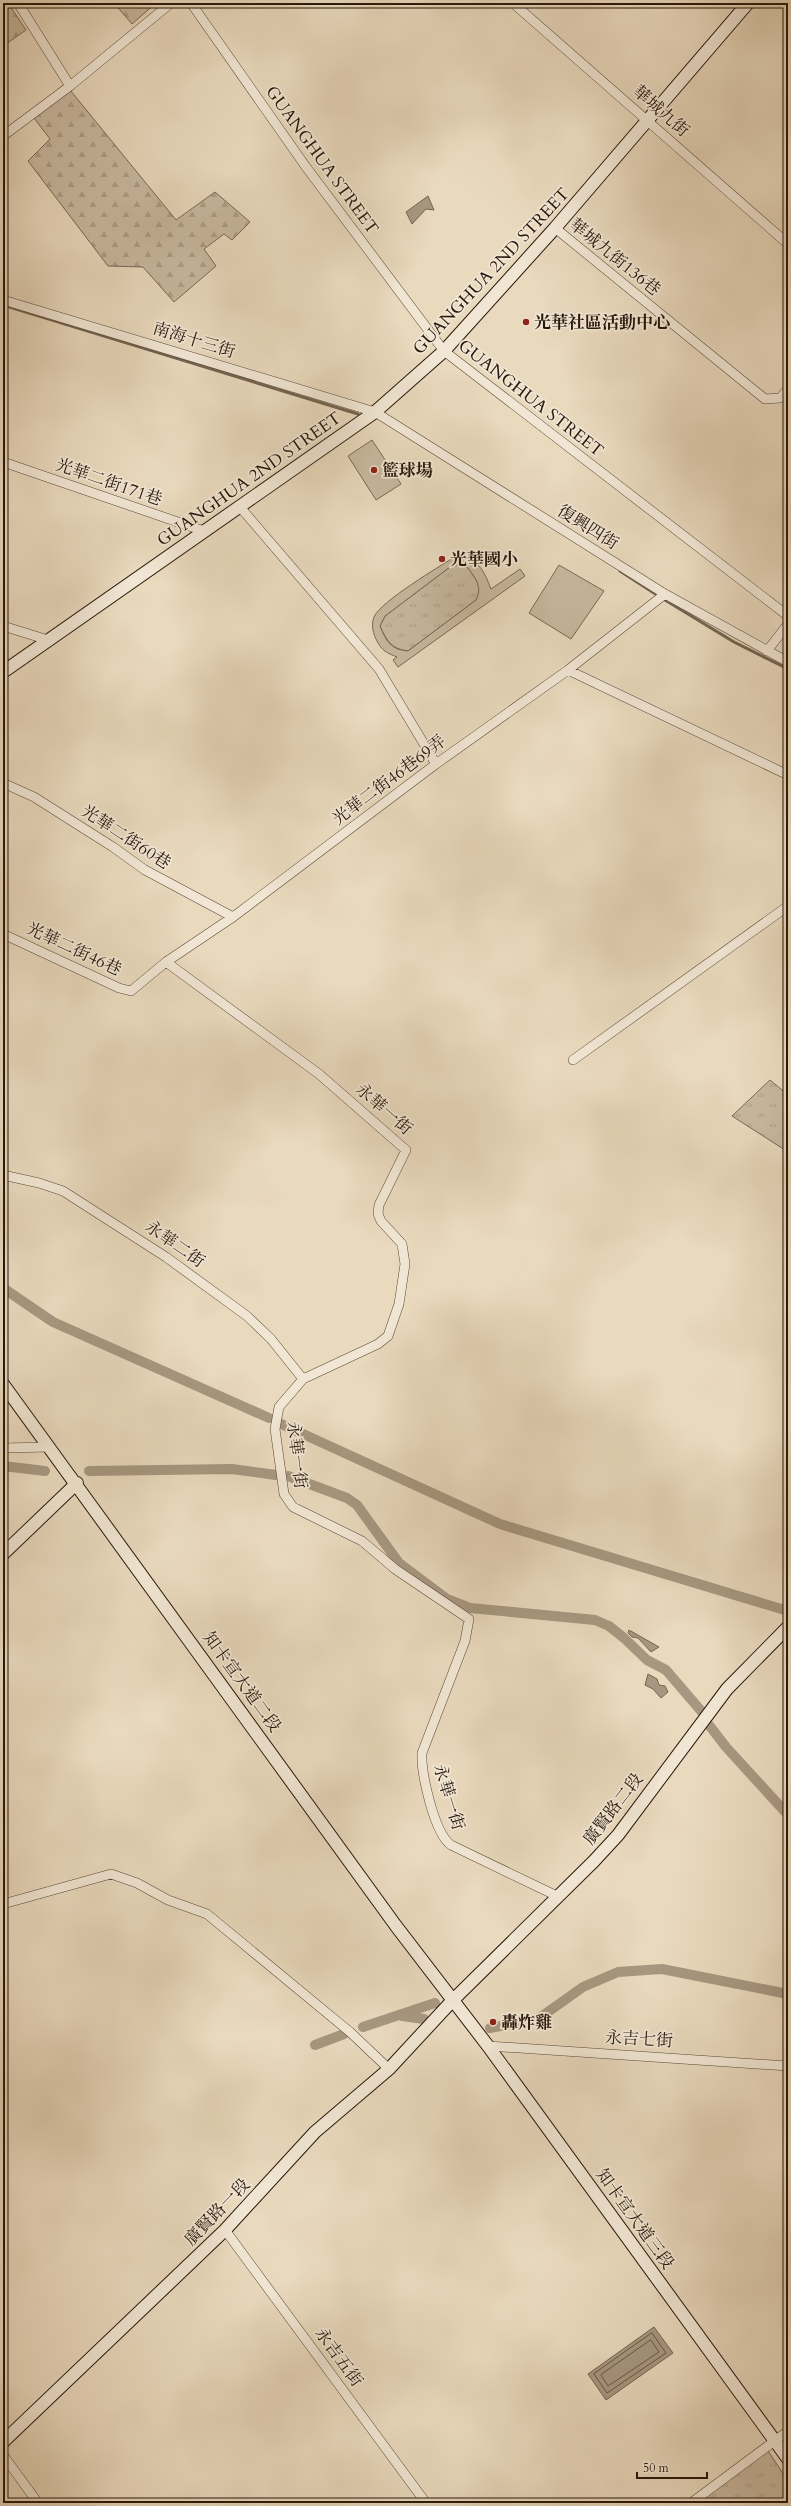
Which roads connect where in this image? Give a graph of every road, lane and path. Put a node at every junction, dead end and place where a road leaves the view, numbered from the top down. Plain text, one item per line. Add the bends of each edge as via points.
1 (18, 3) edge
2 (171, 3) edge
3 (191, 3) edge
4 (513, 3) edge
5 (748, 3) edge
6 (70, 86) junction
7 (648, 121) junction
8 (3, 136) edge
9 (555, 228) junction
10 (788, 244) edge
11 (3, 300) edge
12 (444, 351) junction
13 (788, 389) edge
14 (375, 412) junction
15 (3, 462) edge
16 (240, 507) junction
17 (204, 531) junction
18 (665, 594) junction
19 (788, 616) edge
20 (788, 624) edge
21 (3, 626) edge
22 (48, 640) junction
23 (767, 651) junction
24 (788, 662) edge
25 (568, 670) junction
26 (3, 672) edge
27 (436, 764) junction
28 (788, 776) edge
29 (3, 783) edge
30 (788, 906) edge
31 (233, 917) junction
32 (3, 934) edge
33 (166, 962) junction
34 (131, 991) joint
35 (573, 1060) dead end
36 (3, 1176) edge
37 (303, 1379) junction
38 (3, 1384) edge
39 (49, 1446) junction
40 (3, 1448) edge
41 (77, 1483) junction
42 (3, 1554) edge
43 (788, 1627) edge
44 (557, 1896) junction
45 (3, 1904) edge
46 (452, 2001) junction
47 (488, 2046) junction
48 (788, 2066) edge
49 (389, 2068) junction
50 (225, 2230) junction
51 (788, 2431) edge
52 (775, 2441) junction
53 (3, 2442) edge
54 (3, 2455) edge
55 (788, 2459) edge
56 (38, 2503) edge
57 (426, 2503) edge
58 (691, 2503) edge

1 - 6 street
2 - 6 street
3 - 12 street, GUANGHUA STREET via 306,167
4 - 7 street, 華城九街
5 - 7 street, GUANGHUA 2ND STREET
6 - 8 street
7 - 9 street, GUANGHUA 2ND STREET
7 - 10 street, 華城九街
9 - 12 street, GUANGHUA 2ND STREET
9 - 13 street, 華城九街136巷 via 765,399 780,398
11 - 14 street, 南海十三街
12 - 14 street, GUANGHUA 2ND STREET
12 - 19 street, GUANGHUA STREET
14 - 16 street, GUANGHUA 2ND STREET
14 - 18 street, 復興四街
15 - 17 street, 光華二街171巷
16 - 17 street, GUANGHUA 2ND STREET
16 - 27 street via 379,669
17 - 22 street, GUANGHUA 2ND STREET
18 - 23 street, 復興四街
18 - 25 street, 光華二街46巷69弄
20 - 23 street
21 - 22 street
22 - 26 street, GUANGHUA 2ND STREET
23 - 24 street, 復興四街
25 - 27 street, 光華二街46巷69弄
25 - 28 street
27 - 31 street, 光華二街46巷69弄
29 - 31 street, 光華二街60巷 via 34,797 145,870
30 - 35 street
31 - 33 street, 光華二街46巷69弄
32 - 34 street, 光華二街46巷 via 119,988
33 - 34 street, 光華二街46巷69弄
33 - 37 street, 永華一街 via 319,1074 406,1150 383,1194 378,1214 381,1221 402,1244 405,1256 399,1304 388,1336 378,1344
36 - 37 street, 永華二街 via 33,1181 63,1191 166,1257 247,1316 271,1339
37 - 44 street, 永華一街 via 276,1414 275,1429 286,1499 293,1507 362,1541 405,1576 469,1619 465,1641 422,1753 422,1770 443,1838 451,1845
38 - 39 street, 知卡宣大道二段
39 - 40 street
39 - 41 street, 知卡宣大道二段
41 - 42 street
41 - 46 street, 知卡宣大道二段
43 - 44 street, 廣賢路二段 via 727,1689 618,1834
44 - 46 street, 廣賢路二段
45 - 49 street via 111,1874 137,1883 168,1900 206,1914 350,2032
46 - 47 street, 知卡宣大道三段
46 - 49 street, 廣賢路一段
47 - 48 street, 永吉七街
47 - 52 street, 知卡宣大道三段
49 - 50 street, 廣賢路一段 via 315,2132
50 - 53 street, 廣賢路一段
50 - 57 street, 永吉五街
51 - 52 street
52 - 55 street, 知卡宣大道三段
52 - 58 street
54 - 56 street

